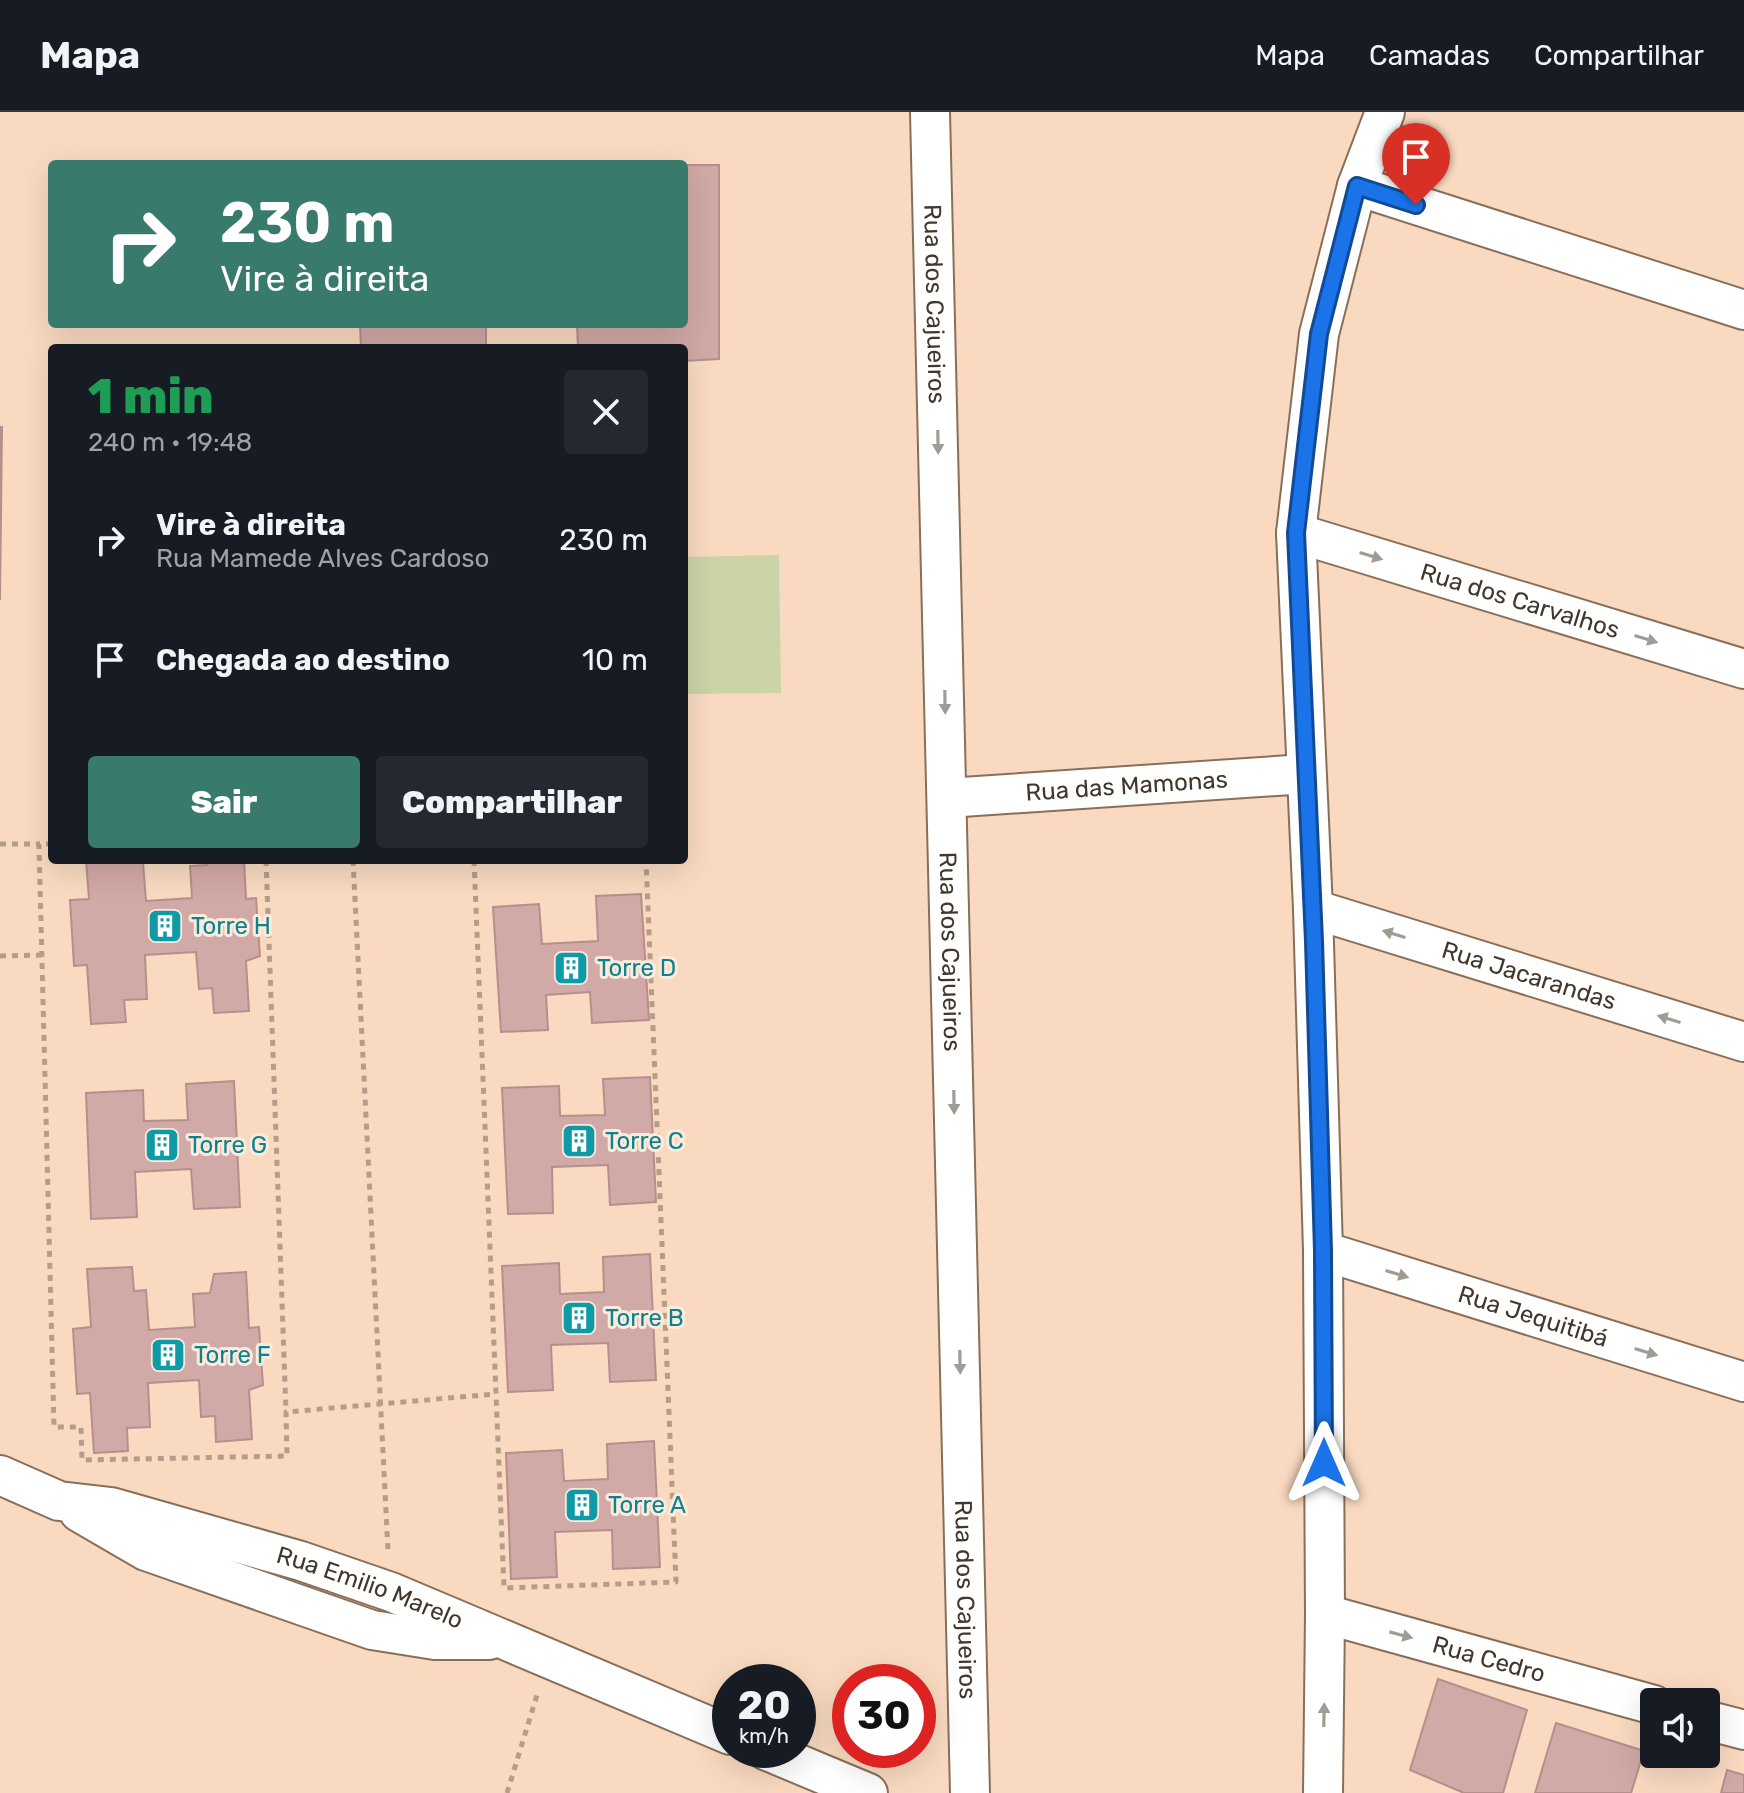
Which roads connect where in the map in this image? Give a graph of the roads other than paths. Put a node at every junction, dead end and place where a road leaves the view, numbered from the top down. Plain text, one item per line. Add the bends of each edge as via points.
1 (930, 112) edge
2 (1385, 112) edge
3 (1357, 186) junction
4 (1744, 310) edge
5 (1296, 533) junction
6 (1744, 669) edge
7 (1306, 774) junction
8 (947, 798) junction
9 (1313, 909) junction
10 (1744, 1042) edge
11 (1323, 1251) junction
12 (1744, 1382) edge
13 (0, 1475) edge
14 (59, 1501) junction
15 (301, 1561) junction
16 (297, 1603) junction
17 (1325, 1614) junction
18 (503, 1640) junction
19 (1640, 1701) edge
20 (1720, 1724) edge
21 (712, 1727) edge
22 (1744, 1730) edge
23 (808, 1768) edge
24 (868, 1793) edge
25 (970, 1793) edge
26 (1323, 1793) edge

1 -> 8 street, Rua dos Cajueiros
2 - 3 street
3 - 4 street
3 - 5 street via 1319,334
5 -> 6 street, Rua dos Carvalhos
5 - 7 street
7 - 8 street, Rua das Mamonas
7 - 9 street
8 -> 25 street, Rua dos Cajueiros
10 -> 9 street, Rua Jacarandas
9 - 11 street
11 -> 12 street, Rua Jequitibá
11 - 17 street
13 - 14 street, Rua Emilio Marelo
14 - 15 street, Rua Emilio Marelo via 111,1507
14 - 16 street via 146,1551
15 - 16 street
15 - 18 street, Rua Emilio Marelo
16 - 18 street via 372,1630 435,1640
17 -> 19 street, Rua Cedro
26 -> 17 street
18 - 21 street, Rua Emilio Marelo
20 - 22 street
23 - 24 street

